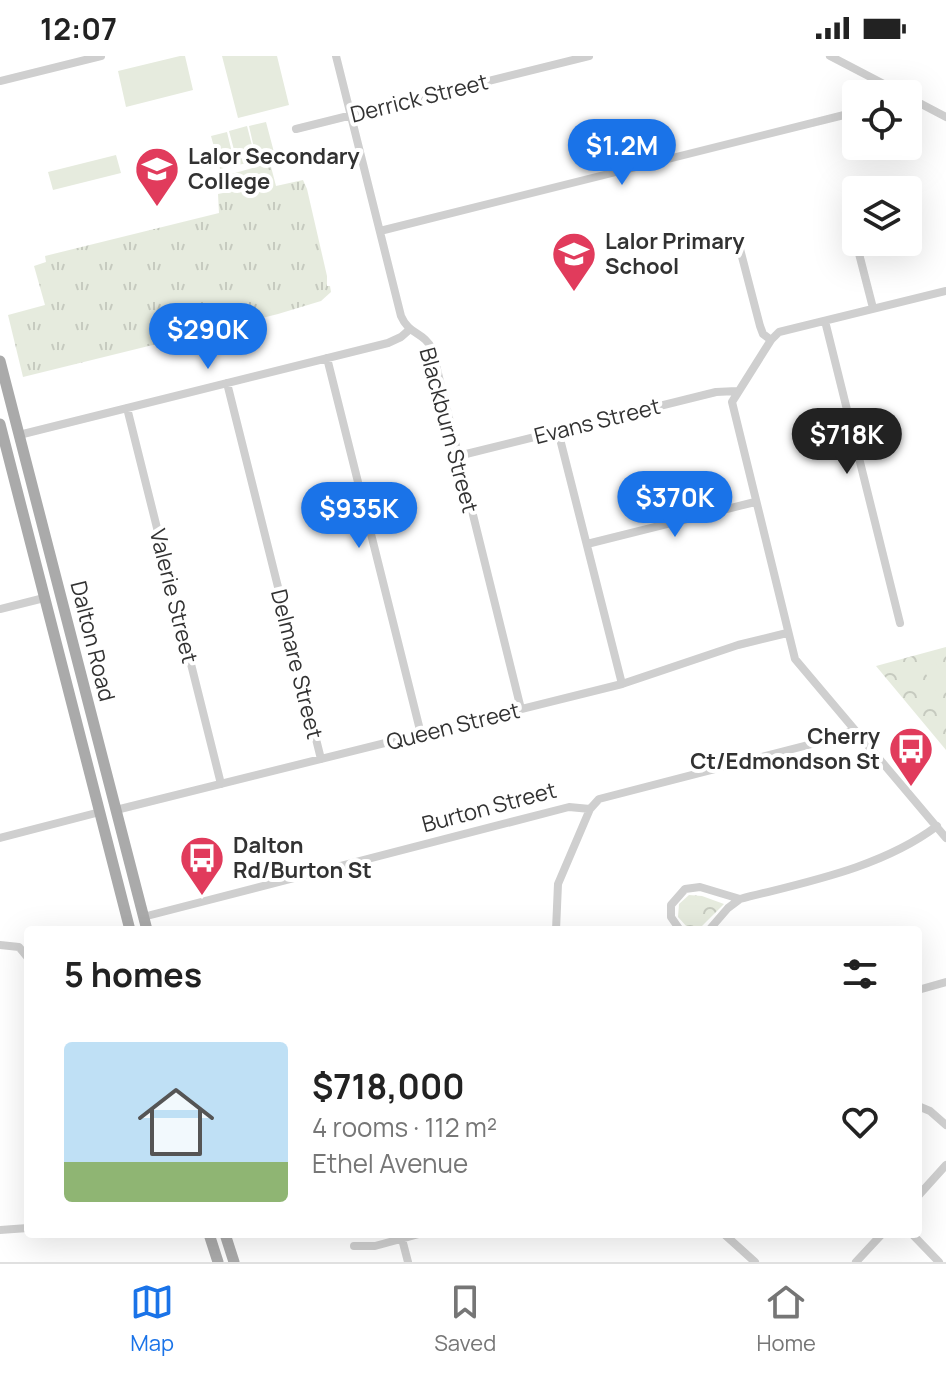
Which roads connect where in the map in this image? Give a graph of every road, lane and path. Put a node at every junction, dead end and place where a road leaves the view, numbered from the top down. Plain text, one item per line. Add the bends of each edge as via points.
1 (101, 56) edge
2 (336, 56) edge
3 (589, 56) edge
4 (830, 56) edge
5 (874, 80) edge
6 (0, 81) edge
7 (922, 104) edge
8 (351, 115) junction
9 (842, 116) edge
10 (946, 117) edge
11 (296, 129) dead end
12 (380, 231) junction
13 (740, 249) dead end
14 (860, 256) edge
15 (946, 291) edge
16 (873, 308) junction
17 (825, 321) junction
18 (409, 330) junction
19 (771, 340) junction
20 (327, 358) junction
21 (0, 361) edge
22 (227, 383) junction
23 (737, 391) junction
24 (127, 408) junction
25 (0, 424) edge
26 (558, 431) junction
27 (19, 435) junction
28 (4, 439) junction
29 (458, 456) junction
30 (755, 502) junction
31 (587, 544) junction
32 (44, 598) junction
33 (0, 609) edge
34 (900, 623) dead end
35 (787, 633) junction
36 (622, 684) junction
37 (521, 709) junction
38 (854, 729) junction
39 (421, 734) junction
40 (321, 759) junction
41 (221, 784) junction
42 (590, 809) junction
43 (116, 810) junction
44 (100, 812) junction
45 (937, 826) junction
46 (0, 838) edge
47 (946, 838) edge
48 (740, 899) junction
49 (143, 917) junction
50 (129, 926) edge
51 (146, 926) edge
52 (556, 926) edge
53 (677, 926) edge
54 (712, 926) edge
55 (0, 945) edge
56 (24, 950) edge
57 (946, 982) edge
58 (922, 989) edge
59 (922, 1108) edge
60 (946, 1125) edge
61 (946, 1165) edge
62 (922, 1192) edge
63 (24, 1228) edge
64 (0, 1230) edge
65 (210, 1238) edge
66 (226, 1238) edge
67 (405, 1238) edge
68 (728, 1238) edge
69 (878, 1238) edge
70 (916, 1238) edge
71 (402, 1239) junction
72 (354, 1246) dead end
73 (218, 1262) edge
74 (234, 1262) edge
75 (408, 1262) edge
76 (755, 1262) edge
77 (856, 1262) edge
78 (939, 1262) edge

1 - 6 street
2 - 8 street, Blackburn Street
3 - 8 street, Derrick Street
4 - 5 street
7 - 10 street
8 - 11 street, Derrick Street
8 - 12 street, Blackburn Street
9 - 12 street
12 - 18 street, Blackburn Street
13 - 19 street via 760,326
14 - 16 street
15 - 16 street
16 - 17 street
17 - 19 street via 783,331
17 - 34 street
18 - 20 street via 388,343
18 - 29 street, Blackburn Street via 430,345
19 - 23 street
20 - 22 street
20 - 39 street
21 - 27 main road, Dalton Road
22 - 24 street
22 - 40 street, Delmare Street
23 - 26 street, Evans Street
23 - 30 street via 732,406
24 - 27 street
24 - 41 street, Valerie Street
25 - 28 main road, Dalton Road
26 - 29 street, Evans Street
26 - 31 street
27 - 28 main road
27 - 43 main road, Dalton Road
28 - 32 main road, Dalton Road
29 - 37 street, Blackburn Street
30 - 31 street
30 - 35 street
31 - 36 street
32 - 33 street
32 - 44 main road, Dalton Road
35 - 36 street, Queen Street
35 - 38 street via 795,659
36 - 37 street, Queen Street
37 - 39 street, Queen Street
38 - 42 street, Burton Street via 599,799
38 - 45 street
39 - 40 street, Queen Street
40 - 41 street, Queen Street
41 - 43 street, Queen Street
42 - 49 street, Burton Street via 573,806
42 - 52 street via 558,884
43 - 49 main road, Dalton Road
44 - 46 street
44 - 50 main road, Dalton Road
45 - 47 street
45 - 48 street via 852,869
48 - 53 street via 700,887 685,889 671,905
48 - 54 street
49 - 50 main road, Burton Street
49 - 51 main road, Dalton Road
55 - 56 street
57 - 58 street
59 - 60 street
61 - 62 street
63 - 64 street
65 - 73 main road
66 - 74 main road
67 - 71 street
68 - 76 street
69 - 77 street
70 - 78 street
71 - 72 street
71 - 75 street

